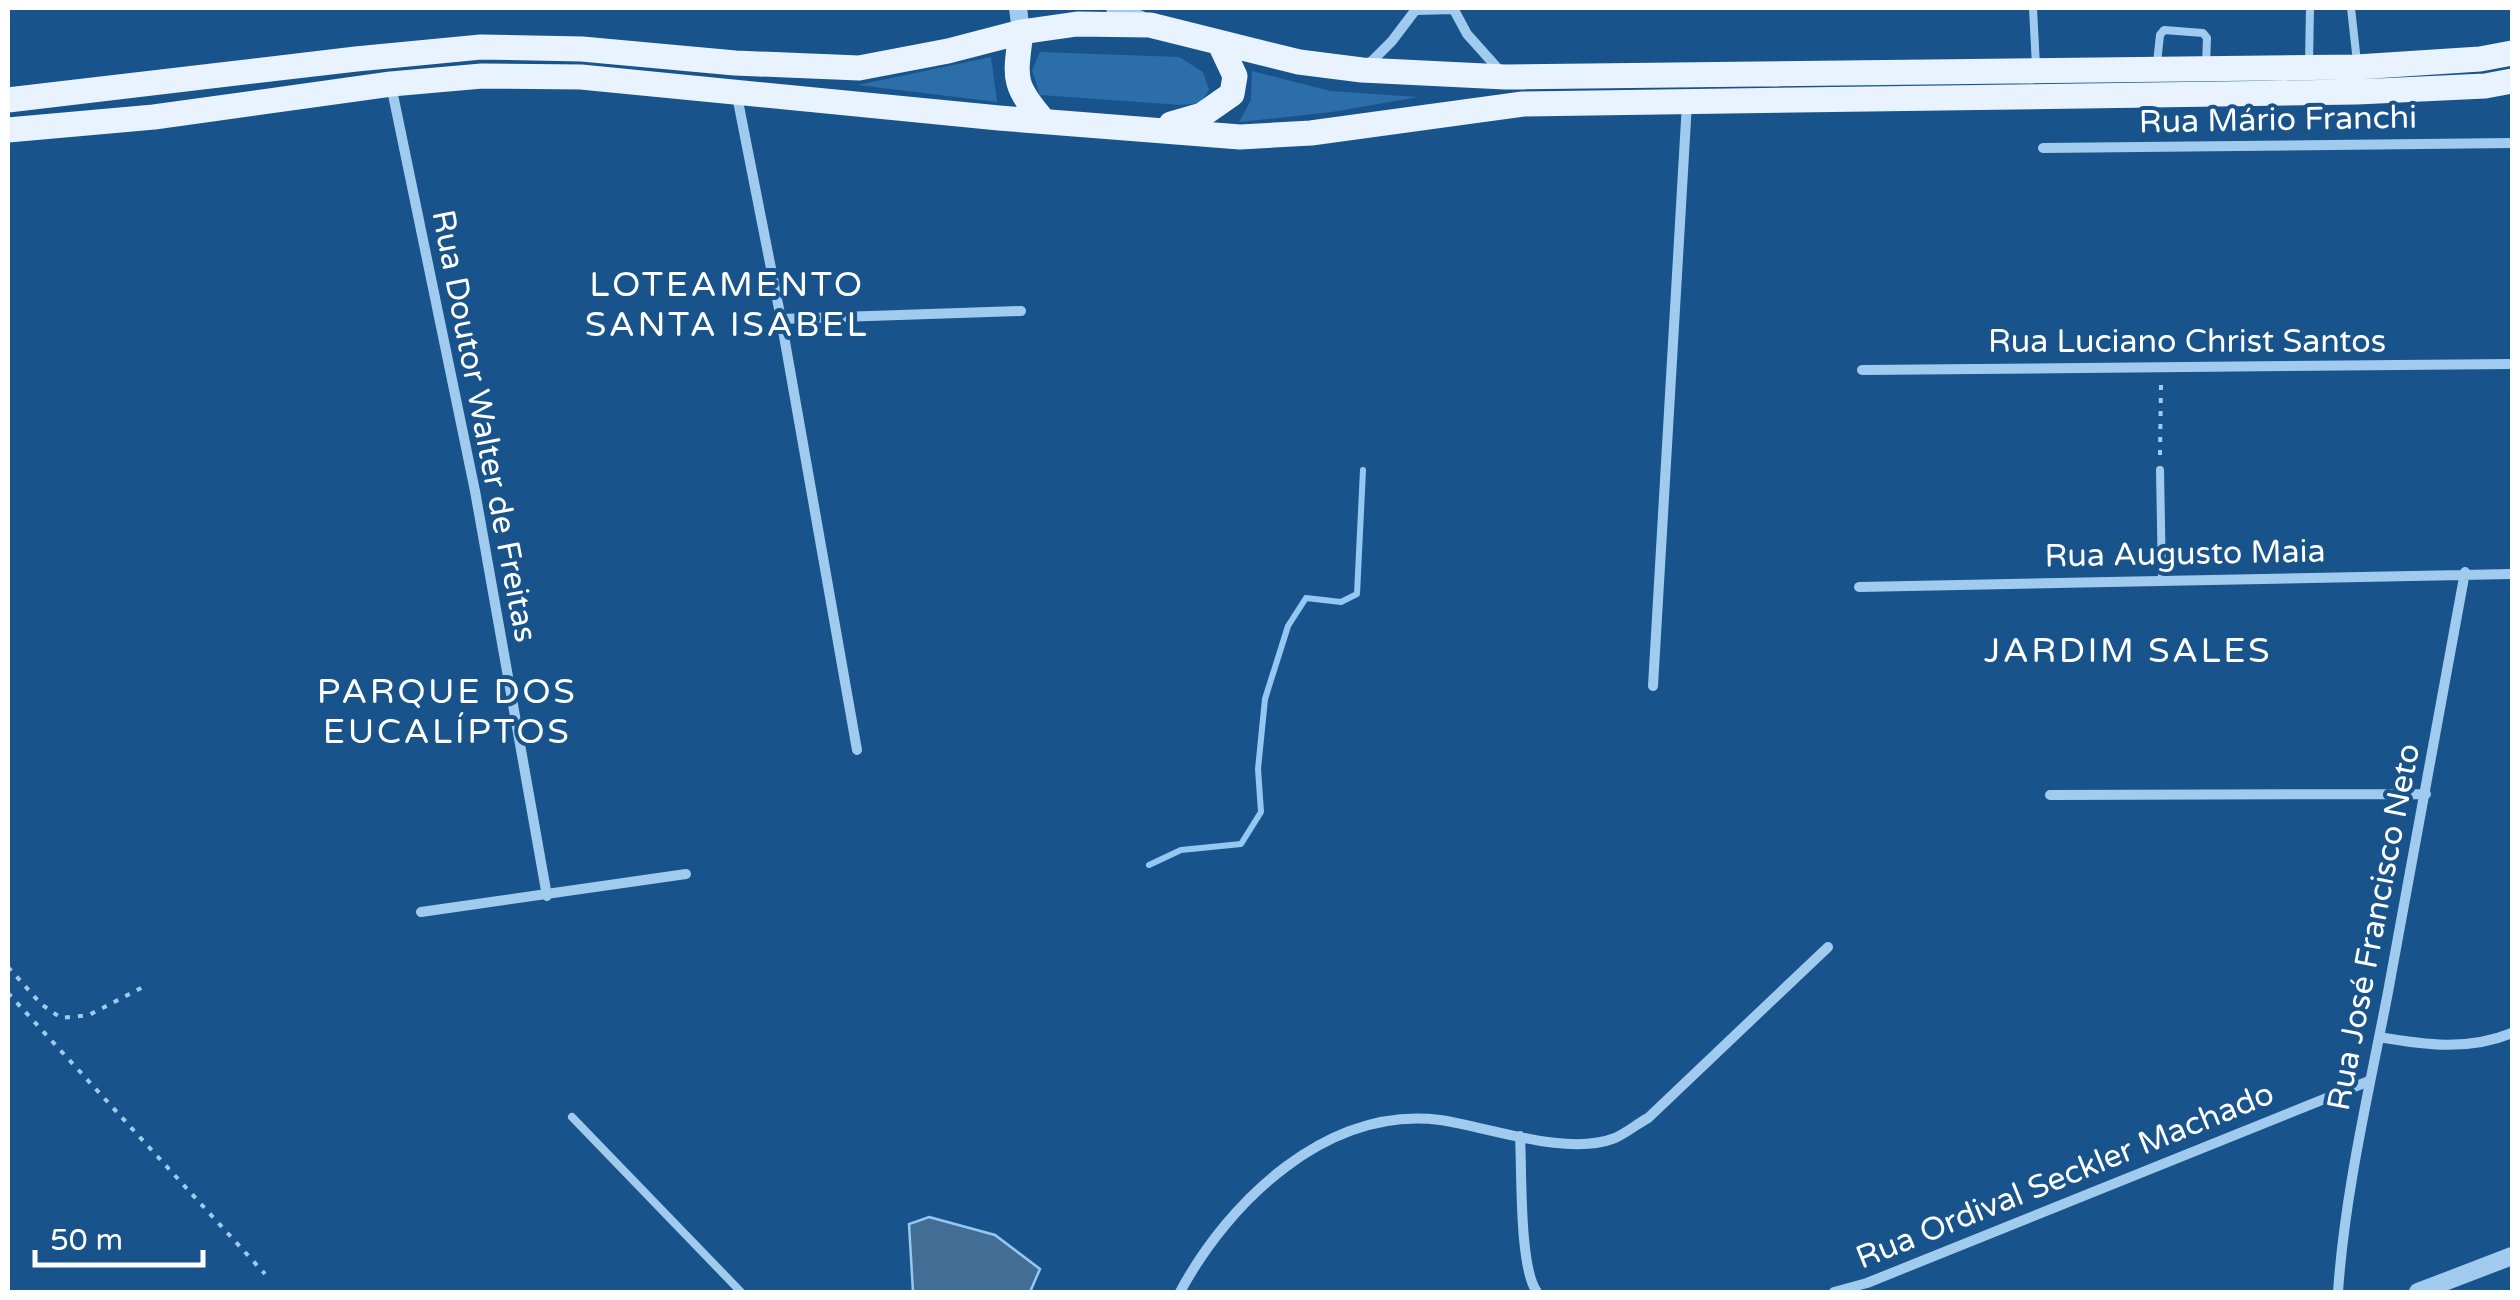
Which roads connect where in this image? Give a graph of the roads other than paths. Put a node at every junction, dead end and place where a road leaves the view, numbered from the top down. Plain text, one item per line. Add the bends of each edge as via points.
1 (1115, 8) edge
2 (1453, 8) edge
3 (2033, 8) edge
4 (2310, 8) edge
5 (2351, 8) edge
6 (1417, 9) edge
7 (1020, 20) edge
8 (1150, 25) junction
9 (1219, 42) junction
10 (2512, 53) edge
11 (2309, 67) junction
12 (2357, 67) junction
13 (2206, 69) junction
14 (1362, 70) junction
15 (2156, 70) junction
16 (2036, 72) junction
17 (1505, 77) junction
18 (2512, 80) edge
19 (391, 84) junction
20 (736, 90) junction
21 (8, 100) edge
22 (1687, 102) junction
23 (1044, 121) junction
24 (1156, 128) junction
25 (8, 130) edge
26 (2512, 143) edge
27 (2043, 148) dead end
28 (1021, 311) dead end
29 (781, 318) junction
30 (2512, 364) edge
31 (1862, 370) dead end
32 (2160, 470) road end
33 (2465, 572) junction
34 (2512, 574) edge
35 (2162, 580) junction
36 (1859, 587) dead end
37 (1653, 686) dead end
38 (858, 750) dead end
39 (2426, 794) junction
40 (2050, 796) dead end
41 (686, 874) dead end
42 (547, 896) junction
43 (421, 912) dead end
44 (1828, 947) dead end
45 (2512, 1033) edge
46 (2379, 1037) junction
47 (2369, 1081) junction
48 (572, 1117) dead end
49 (1520, 1136) junction
50 (2512, 1256) edge
51 (742, 1292) edge
52 (1180, 1292) edge
53 (1536, 1292) edge
54 (1834, 1292) edge
55 (2338, 1292) edge
56 (2418, 1292) edge

1 - 8 street
2 - 6 street
2 - 17 street
3 - 16 lane
4 - 11 lane
5 - 12 lane
6 - 14 street
7 - 8 main road
7 - 21 main road via 948,51 859,68 482,47
7 - 23 main road via 1016,76 1023,97
8 - 9 main road
9 - 14 main road
9 - 24 main road via 1236,76 1232,94 1202,115
10 - 12 main road
11 - 12 main road
11 - 13 main road
13 - 15 main road
13 - 15 lane via 2203,32 2164,30
14 - 17 main road
15 - 16 main road
16 - 17 main road
18 - 22 main road via 2356,92
19 - 20 main road via 581,77
19 - 25 main road
19 - 42 street, Rua Doutor Walter de Freitas via 475,491
20 - 23 main road
20 - 29 street
22 - 24 main road via 1522,104 1240,137
22 - 37 street
23 - 24 main road
26 - 27 street, Rua Mário Franchi
28 - 29 street
29 - 38 street
30 - 31 street, Rua Luciano Christ Santos
32 - 35 lane
33 - 34 street, Rua Augusto Maia
33 - 35 street, Rua Augusto Maia
33 - 39 street, Rua José Francisco Neto
35 - 36 street, Rua Augusto Maia
39 - 40 street
39 - 46 street, Rua José Francisco Neto
41 - 42 street
42 - 43 street
44 - 49 street via 1648,1118 1613,1138 1576,1143
45 - 46 street via 2487,1043 2432,1046
46 - 47 street, Rua José Francisco Neto
47 - 54 street, Rua Ordival Seckler Machado
47 - 55 street, Rua José Francisco Neto
48 - 51 lane
49 - 52 street via 1437,1120 1385,1121 1337,1138 1291,1163 1246,1200 1201,1254
49 - 53 street via 1526,1262
50 - 56 street

